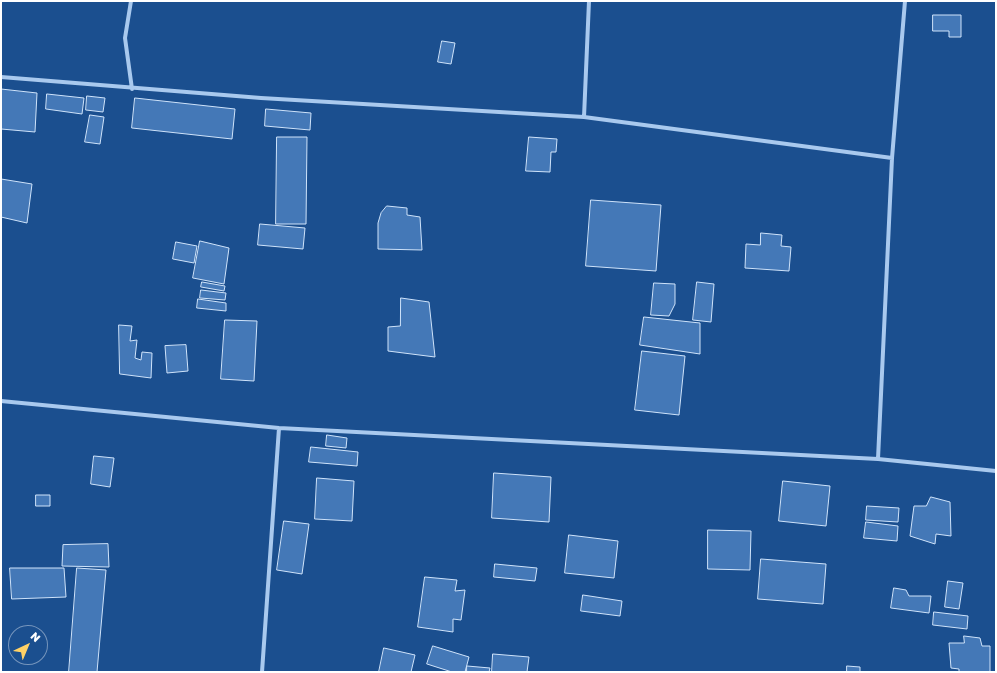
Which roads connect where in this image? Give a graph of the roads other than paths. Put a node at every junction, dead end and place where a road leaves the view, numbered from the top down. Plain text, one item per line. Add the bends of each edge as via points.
1 (131, 1) edge
2 (589, 1) edge
3 (904, 1) edge
4 (1, 78) edge
5 (132, 89) junction
6 (584, 117) junction
7 (892, 158) junction
8 (1, 401) edge
9 (279, 428) junction
10 (878, 460) junction
11 (996, 471) edge
12 (262, 672) edge

1 - 5 street via 125,38
2 - 6 street
3 - 7 street
4 - 5 street
5 - 6 street
6 - 7 street
7 - 10 street
8 - 9 street
9 - 10 street
9 - 12 street
10 - 11 street

